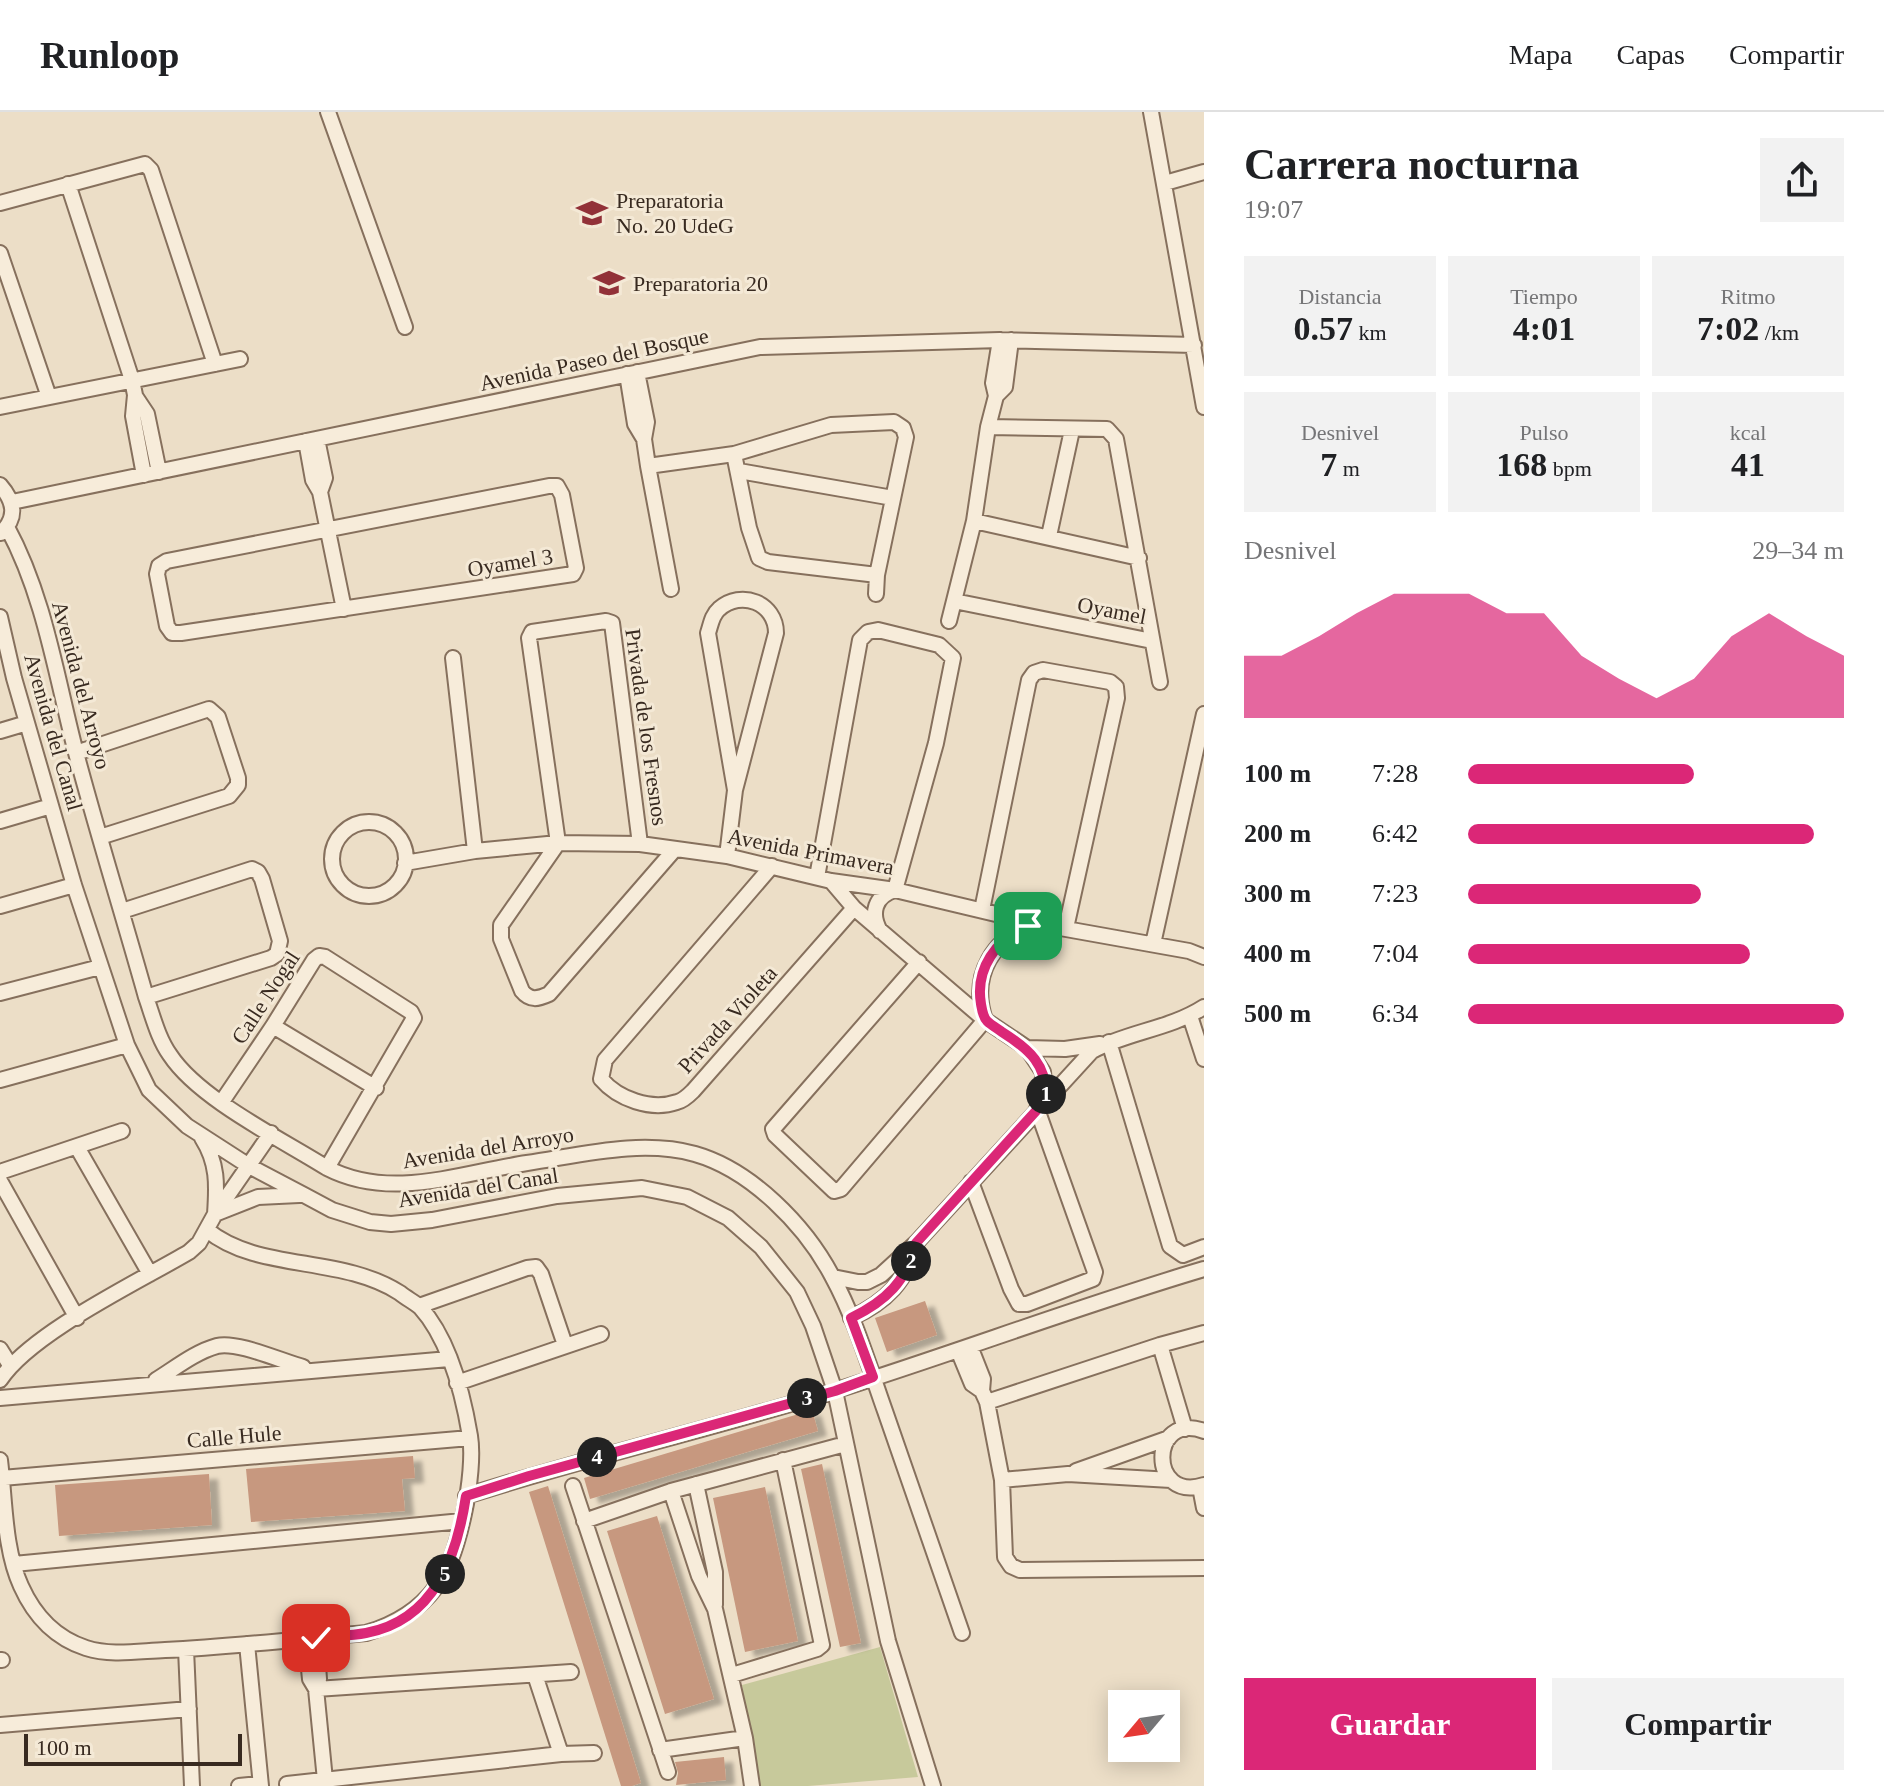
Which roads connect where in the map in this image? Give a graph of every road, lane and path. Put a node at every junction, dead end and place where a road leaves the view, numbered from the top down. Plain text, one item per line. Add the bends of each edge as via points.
1 (328, 112) edge
2 (1151, 112) edge
3 (1204, 172) edge
4 (1165, 183) junction
5 (68, 184) junction
6 (0, 203) edge
7 (0, 253) edge
8 (1197, 321) edge
9 (405, 327) dead end
10 (1006, 340) junction
11 (1194, 345) junction
12 (240, 359) dead end
13 (215, 364) junction
14 (632, 373) junction
15 (134, 388) junction
16 (49, 397) junction
17 (0, 407) edge
18 (1204, 407) edge
19 (988, 427) junction
20 (1072, 430) junction
21 (311, 440) junction
22 (734, 454) junction
23 (648, 466) junction
24 (739, 471) junction
25 (152, 473) junction
26 (0, 485) edge
27 (893, 498) junction
28 (12, 502) junction
29 (974, 521) junction
30 (328, 527) junction
31 (4, 530) edge
32 (1049, 536) junction
33 (1139, 558) junction
34 (877, 575) junction
35 (671, 589) dead end
36 (876, 594) dead end
37 (954, 601) junction
38 (344, 609) junction
39 (0, 617) edge
40 (949, 621) dead end
41 (1152, 641) junction
42 (453, 658) dead end
43 (1160, 682) dead end
44 (1204, 714) edge
45 (27, 723) junction
46 (0, 731) edge
47 (76, 753) junction
48 (735, 790) junction
49 (51, 806) junction
50 (0, 821) edge
51 (100, 837) junction
52 (558, 843) junction
53 (640, 844) junction
54 (675, 849) junction
55 (475, 851) junction
56 (727, 856) junction
57 (405, 863) junction
58 (772, 866) junction
59 (824, 879) junction
60 (74, 885) junction
61 (895, 890) junction
62 (0, 906) edge
63 (854, 908) junction
64 (982, 910) junction
65 (122, 911) junction
66 (1038, 924) junction
67 (1066, 928) junction
68 (880, 931) junction
69 (1153, 944) junction
70 (1204, 957) edge
71 (919, 962) junction
72 (100, 967) junction
73 (0, 993) edge
74 (146, 997) junction
75 (1204, 1007) edge
76 (1190, 1016) junction
77 (985, 1020) junction
78 (273, 1026) junction
79 (1109, 1042) junction
80 (127, 1045) junction
81 (1027, 1048) junction
82 (1204, 1059) edge
83 (0, 1080) edge
84 (376, 1088) junction
85 (221, 1103) junction
86 (1042, 1104) junction
87 (122, 1131) dead end
88 (271, 1133) junction
89 (201, 1137) junction
90 (77, 1147) junction
91 (249, 1166) junction
92 (327, 1168) junction
93 (0, 1172) edge
94 (0, 1181) edge
95 (971, 1182) junction
96 (304, 1195) junction
97 (215, 1214) junction
98 (207, 1230) junction
99 (916, 1243) junction
100 (1204, 1247) edge
101 (1204, 1269) edge
102 (150, 1274) junction
103 (833, 1277) junction
104 (419, 1306) junction
105 (77, 1318) junction
106 (851, 1318) junction
107 (1204, 1333) edge
108 (601, 1334) dead end
109 (565, 1345) junction
110 (1160, 1345) junction
111 (964, 1348) junction
112 (0, 1349) edge
113 (449, 1359) junction
114 (311, 1370) junction
115 (4, 1372) edge
116 (873, 1377) junction
117 (151, 1383) junction
118 (457, 1383) junction
119 (835, 1391) junction
120 (984, 1397) junction
121 (0, 1398) edge
122 (1185, 1429) junction
123 (1203, 1430) edge
124 (470, 1438) junction
125 (1169, 1438) junction
126 (838, 1446) dead end
127 (0, 1460) edge
128 (783, 1460) junction
129 (1068, 1474) junction
130 (2, 1478) junction
131 (1002, 1480) junction
132 (1171, 1480) junction
133 (696, 1484) junction
134 (573, 1486) dead end
135 (1202, 1486) edge
136 (671, 1491) junction
137 (466, 1496) junction
138 (1204, 1508) edge
139 (462, 1521) junction
140 (584, 1521) junction
141 (5, 1536) edge
142 (14, 1564) junction
143 (1204, 1568) edge
144 (715, 1609) junction
145 (962, 1633) dead end
146 (311, 1638) junction
147 (247, 1644) junction
148 (186, 1649) junction
149 (571, 1672) dead end
150 (535, 1675) junction
151 (732, 1675) junction
152 (316, 1689) junction
153 (189, 1709) junction
154 (0, 1725) edge
155 (745, 1738) junction
156 (660, 1750) junction
157 (594, 1753) dead end
158 (561, 1754) junction
159 (668, 1772) dead end
160 (325, 1780) junction
161 (287, 1784) dead end
162 (261, 1785) edge
163 (192, 1786) edge
164 (239, 1786) edge
165 (752, 1786) edge
166 (933, 1786) edge

1 - 9 street
2 - 4 street
3 - 4 street
4 - 8 street
5 - 6 street
5 - 13 street via 138,164 151,170
5 - 15 street
7 - 16 street
8 - 11 street
10 - 11 street, Avenida Paseo del Bosque
10 - 14 street, Avenida Paseo del Bosque via 760,347
10 - 19 street via 1005,387 996,396
11 - 18 street
12 - 13 street
13 - 15 street
14 - 21 street, Avenida Paseo del Bosque
14 - 23 street via 635,424 644,439
15 - 16 street
15 - 25 street via 147,414
16 - 17 street
19 - 20 street, Oyamel
19 - 29 street
20 - 32 street
20 - 33 street, Oyamel via 1107,429 1116,439
21 - 25 street, Avenida Paseo del Bosque
21 - 30 street via 313,480
22 - 23 street
22 - 24 street
22 - 27 street via 831,425 894,422 906,437
23 - 35 street
24 - 27 street
24 - 34 street via 759,558
25 - 28 street, Avenida Paseo del Bosque
26 - 28 street
27 - 34 street
28 - 31 street via 13,516
29 - 32 street
29 - 37 street
30 - 38 street
30 - 38 street, Oyamel 3 via 167,561 157,574 167,626 172,633
30 - 38 street, Oyamel 3 via 549,486 557,486 562,495 573,574
31 - 47 street, Avenida del Arroyo via 30,575
32 - 33 street
33 - 41 street, Oyamel
34 - 36 street
37 - 40 street
37 - 41 street, Oyamel
39 - 45 street, Avenida del Canal
41 - 43 street
42 - 55 street
44 - 69 street
45 - 46 street
45 - 49 street, Avenida del Canal
47 - 51 street, Avenida del Arroyo
47 - 51 street via 209,709 218,717 238,778 229,796
48 - 48 street via 708,633 719,609 746,600 770,611 776,633
48 - 56 street
49 - 50 street
49 - 60 street, Avenida del Canal
51 - 65 street, Avenida del Arroyo
52 - 53 street, Avenida Primavera
52 - 53 street, Privada de los Fresnos via 530,634 606,621 613,626
52 - 54 street via 501,925 501,939 522,991 535,999 549,994
52 - 55 street, Avenida Primavera
53 - 54 street, Avenida Primavera
54 - 56 street, Avenida Primavera
55 - 57 street, Avenida Primavera
56 - 58 street, Avenida Primavera
57 - 57 street via 398,837 375,822 348,828 333,850 336,877 358,894 376,895 393,887
58 - 59 street, Avenida Primavera
58 - 63 street, Privada Violeta via 605,1060 601,1079 610,1090 645,1104 678,1102 693,1091
59 - 61 street, Avenida Primavera
59 - 61 street via 860,640 878,630 939,645 953,658 936,743
59 - 63 street
60 - 62 street
60 - 72 street, Avenida del Canal
61 - 64 street, Avenida Primavera
61 - 68 street via 876,906
63 - 68 street
64 - 66 street, Avenida Primavera
64 - 67 street via 1029,680 1043,670 1097,679 1116,687 1117,698
65 - 74 street, Avenida del Arroyo
65 - 74 street via 252,869 262,879 280,941 271,958
66 - 67 street, Avenida Primavera
66 - 77 street via 1009,936 988,959 980,989
67 - 69 street, Avenida Primavera
68 - 71 street
69 - 70 street, Avenida Primavera
71 - 77 street
71 - 77 street via 773,1129 831,1190 841,1189
72 - 73 street
72 - 80 street, Avenida del Canal
74 - 85 street, Avenida del Arroyo via 168,1053
75 - 76 street
76 - 79 street
76 - 82 street
77 - 81 street
78 - 84 street
78 - 84 street, Calle Nogal via 314,960 325,957 414,1018
78 - 85 street, Calle Nogal
79 - 81 street
79 - 86 street via 1092,1051
79 - 100 street via 1170,1246 1183,1255
80 - 83 street
80 - 89 street, Avenida del Canal via 149,1090
81 - 86 street via 1043,1072
84 - 92 street, Calle Nogal
85 - 88 street, Avenida del Arroyo
86 - 95 street
86 - 95 street via 1093,1279 1019,1304
87 - 90 street
88 - 91 street
88 - 92 street, Avenida del Arroyo
89 - 91 street, Avenida del Canal
89 - 97 street via 216,1171
90 - 93 street
90 - 102 street
91 - 96 street, Avenida del Canal
91 - 97 street
92 - 103 street, Avenida del Arroyo via 364,1182 411,1184 613,1150 692,1153 731,1170 766,1197
94 - 105 street
95 - 99 street
96 - 97 street via 258,1197
96 - 119 street, Avenida del Canal via 354,1218 391,1224 557,1196 642,1188 687,1197 728,1218 761,1247 797,1292
97 - 98 street
98 - 102 street via 189,1252
98 - 104 street via 236,1249 380,1280
99 - 103 street via 874,1279
99 - 106 street via 895,1288
101 - 111 street
102 - 105 street
103 - 106 street, Avenida del Arroyo
104 - 109 street via 536,1267
104 - 113 street
105 - 115 street
106 - 116 street, Avenida del Arroyo
107 - 110 street
108 - 109 street
109 - 118 street
110 - 120 street
110 - 122 street
111 - 116 street
111 - 120 street via 983,1379
112 - 115 street
113 - 114 street
113 - 118 street
114 - 117 street
114 - 117 street via 219,1346
116 - 119 street
116 - 145 street, Avenida del Arroyo
117 - 121 street
118 - 124 street
119 - 137 street
119 - 166 street, Avenida del Canal via 888,1641
120 - 131 street
122 - 123 street
122 - 125 street
124 - 130 street, Calle Hule
124 - 137 street
125 - 129 street
125 - 132 street via 1161,1460
126 - 128 street
127 - 130 street
128 - 133 street
128 - 151 street via 822,1645
129 - 131 street
129 - 132 street
130 - 141 street
131 - 143 street via 1005,1557 1020,1570
132 - 135 street via 1185,1487
133 - 136 street
133 - 144 street via 715,1572
134 - 140 street
135 - 138 street
136 - 140 street
136 - 144 street
137 - 139 street
139 - 142 street
139 - 146 street via 444,1576 408,1614 366,1633
140 - 156 street
141 - 142 street
142 - 148 street via 33,1609 76,1644 116,1653
144 - 151 street
146 - 147 street
146 - 152 street via 310,1679
147 - 148 street
147 - 162 street
148 - 153 street
149 - 150 street
150 - 152 street
150 - 158 street
151 - 155 street
152 - 160 street
153 - 154 street
153 - 163 street
155 - 156 street
155 - 165 street
156 - 159 street
157 - 158 street
158 - 160 street
160 - 161 street
162 - 164 street

